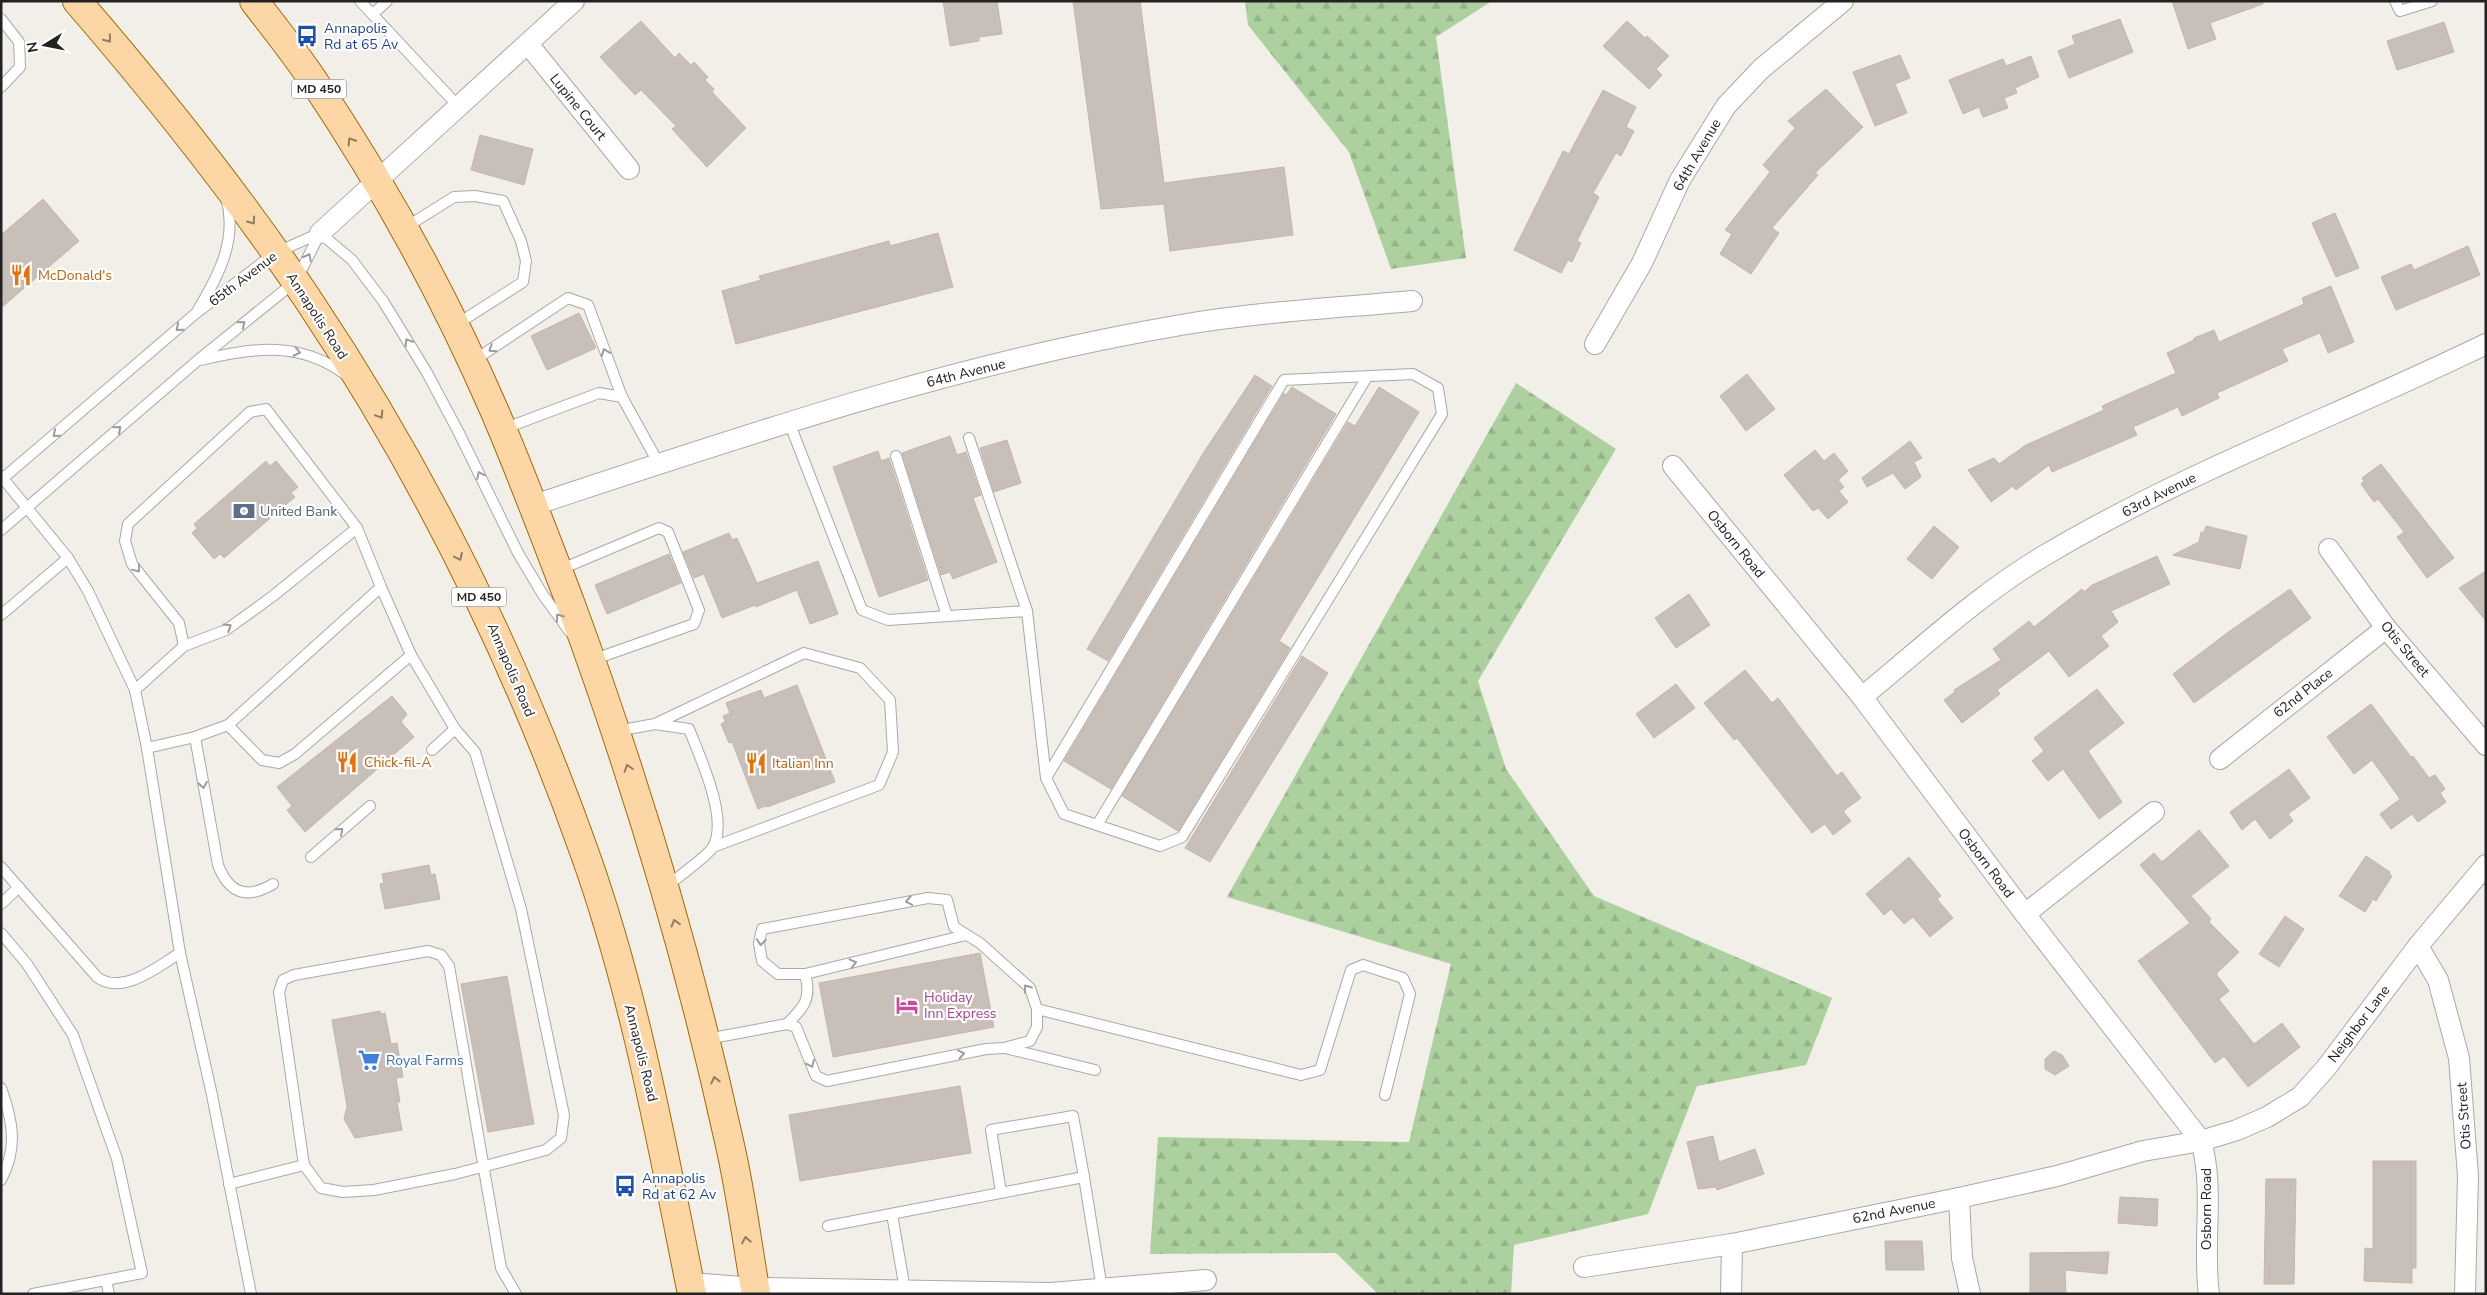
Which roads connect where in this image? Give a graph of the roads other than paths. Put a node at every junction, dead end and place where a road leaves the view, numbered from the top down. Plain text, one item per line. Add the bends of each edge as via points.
1 (77, 1) edge
2 (254, 1) edge
3 (360, 1) edge
4 (387, 1) edge
5 (574, 1) edge
6 (1844, 1) edge
7 (2395, 1) edge
8 (2432, 1) edge
9 (373, 14) junction
10 (1, 19) edge
11 (528, 44) junction
12 (1, 87) edge
13 (459, 107) junction
14 (629, 169) dead end
15 (220, 177) junction
16 (377, 182) junction
17 (403, 228) junction
18 (320, 233) junction
19 (276, 253) junction
20 (296, 281) junction
21 (1412, 301) dead end
22 (195, 314) junction
23 (454, 326) junction
24 (1595, 344) dead end
25 (2486, 344) edge
26 (197, 361) junction
27 (472, 362) junction
28 (1367, 377) junction
29 (363, 387) junction
30 (622, 398) junction
31 (789, 422) junction
32 (502, 429) junction
33 (970, 438) dead end
34 (896, 456) dead end
35 (659, 464) junction
36 (1673, 466) dead end
37 (2, 478) edge
38 (534, 505) junction
39 (27, 508) junction
40 (357, 528) junction
41 (1, 530) edge
42 (2329, 549) dead end
43 (68, 558) junction
44 (558, 570) junction
45 (381, 587) junction
46 (1027, 612) junction
47 (1, 615) edge
48 (947, 616) junction
49 (2386, 628) junction
50 (184, 646) junction
51 (411, 655) junction
52 (590, 658) junction
53 (135, 690) junction
54 (1862, 697) junction
55 (228, 724) junction
56 (655, 724) junction
57 (455, 729) junction
58 (615, 731) junction
59 (195, 737) junction
60 (2486, 745) edge
61 (147, 748) junction
62 (432, 750) dead end
63 (2220, 759) dead end
64 (1046, 778) junction
65 (370, 806) dead end
66 (2154, 812) dead end
67 (1097, 825) junction
68 (713, 847) junction
69 (310, 857) dead end
70 (2486, 865) edge
71 (1, 867) edge
72 (273, 884) dead end
73 (19, 887) junction
74 (665, 888) junction
75 (1, 904) edge
76 (2025, 914) junction
77 (1, 933) edge
78 (966, 935) junction
79 (2418, 946) junction
80 (180, 953) junction
81 (805, 974) junction
82 (1037, 1009) junction
83 (787, 1024) junction
84 (706, 1039) junction
85 (1004, 1048) junction
86 (1095, 1070) dead end
87 (1, 1088) edge
88 (1384, 1095) dead end
89 (2201, 1141) junction
90 (304, 1165) junction
91 (484, 1166) junction
92 (1084, 1176) junction
93 (1, 1180) edge
94 (229, 1184) junction
95 (1001, 1192) junction
96 (1959, 1198) junction
97 (892, 1214) junction
98 (828, 1226) dead end
99 (1732, 1244) junction
100 (1584, 1267) dead end
101 (106, 1280) junction
102 (1206, 1280) dead end
103 (1102, 1289) junction
104 (694, 1290) edge
105 (905, 1290) junction
106 (755, 1291) edge
107 (858, 1292) edge
108 (988, 1293) edge
109 (33, 1294) edge
110 (109, 1294) edge
111 (250, 1294) edge
112 (516, 1294) edge
113 (1731, 1294) edge
114 (1970, 1294) edge
115 (2209, 1294) edge
116 (2465, 1294) edge

1 -> 15 main road, Annapolis Road / MD 450
16 -> 2 main road, MD 450 via 312,78
3 - 9 lane
4 - 9 lane
5 - 11 street, 65th Avenue
6 - 24 street, 64th Avenue via 1761,68 1726,106 1680,180 1642,263
7 - 8 lane via 2400,11
9 - 13 lane
10 - 12 lane via 19,42 20,67
11 - 13 street, 65th Avenue
11 - 14 street, Lupine Court
13 - 16 street, 65th Avenue
15 -> 19 main road, Annapolis Road / MD 450
15 - 22 lane via 227,202 229,240 224,262
16 - 17 main road, MD 450
16 - 18 street, 65th Avenue
17 - 23 main road, MD 450
17 - 23 lane via 454,197 474,196 503,201 526,261 523,282
18 - 19 lane, 65th Avenue
20 -> 18 lane
52 -> 18 lane via 543,595 518,553 426,371 382,301 352,260
19 - 20 main road, Annapolis Road / MD 450
19 - 22 lane, 65th Avenue
26 -> 20 lane
20 - 29 main road, Annapolis Road / MD 450
21 - 31 street, 64th Avenue via 1183,324 938,380
22 -> 37 lane, 65th Avenue
23 - 27 main road, MD 450
25 - 54 street, 63rd Avenue via 2245,452 2045,555 1979,600
26 -> 29 lane via 257,350 295,350 330,363
39 -> 26 lane
30 -> 27 lane via 588,304 568,298
27 - 32 main road, MD 450
28 - 64 lane via 1284,380
28 - 67 lane
28 - 67 lane via 1414,374 1438,388 1442,414 1182,837 1160,846
29 -> 104 main road, Annapolis Road / MD 450 via 447,533 492,624 586,857 628,999
30 - 32 lane via 599,393
30 - 35 lane
31 - 35 street, 64th Avenue
31 - 48 lane via 862,610 888,620
32 - 38 main road, MD 450
33 - 46 lane
34 - 48 lane
35 - 38 street, 64th Avenue
36 - 54 street, Osborn Road
37 - 39 lane
38 - 44 main road, MD 450
39 - 41 lane
39 - 43 lane
40 - 45 lane
50 -> 40 lane via 226,630
40 -> 50 lane via 266,410 250,412 128,524 125,541 132,564 179,623
42 - 49 street, Otis Street
43 - 47 lane
43 - 53 lane via 88,591
44 - 52 main road, MD 450
44 - 52 lane via 659,528 668,532 695,597 699,610 694,624
45 - 51 lane
45 - 55 lane
46 - 48 lane
46 - 64 lane
49 - 60 street, Otis Street
49 - 63 street, 62nd Place
50 - 53 lane
51 - 55 lane via 295,754 280,763 262,760
51 - 57 lane
52 - 58 main road, MD 450
53 - 61 lane
54 - 76 street, Osborn Road
55 - 59 lane
56 - 58 lane
56 - 68 lane via 689,729 708,780 718,821
56 - 68 lane via 804,654 860,668 890,700 893,752 879,785
57 - 62 lane
57 - 91 lane via 475,752 521,909 564,1115 561,1138 546,1150
74 -> 58 main road, MD 450
59 - 61 lane
59 -> 72 lane via 218,865 224,880 229,886 244,892 258,891
61 - 80 lane
64 - 67 lane via 1064,814
69 -> 65 lane
66 - 76 street
68 - 74 lane
70 - 79 street, Neighbor Lane
71 - 73 lane
73 - 75 lane
73 - 80 lane via 106,984 117,985 134,978
84 -> 74 main road, MD 450
76 - 89 street, Osborn Road
77 - 101 lane via 27,964 73,1035 117,1159 142,1273
81 -> 78 lane
78 -> 81 lane via 954,928 947,900 928,898 762,929 759,943 762,961 778,974
82 -> 78 lane via 1030,988 980,943
79 - 89 street, Neighbor Lane via 2326,1068 2300,1097 2267,1117
79 - 116 street, Otis Street via 2438,980 2459,1058 2468,1176
80 - 94 lane
81 - 83 lane via 809,989 804,1007
82 - 85 lane via 1037,1027 1030,1041
82 - 88 lane via 1301,1075 1320,1070 1351,970 1363,964 1403,978 1410,994
83 - 84 lane
83 -> 85 lane via 796,1027 816,1076 827,1081
106 -> 84 main road, MD 450 via 730,1146
85 - 86 lane
87 - 93 lane via 11,1114 13,1146
89 - 96 street, 62nd Avenue via 2143,1151 2057,1176
89 - 115 street, Osborn Road via 2206,1158 2205,1231
90 - 91 lane via 320,1188 343,1192 374,1190
90 - 91 lane via 279,992 283,980 294,975 428,951 441,955 449,966
90 - 94 lane
91 - 112 lane via 501,1268
92 - 95 lane
92 - 95 lane via 1073,1116 991,1130
92 - 103 lane
94 - 111 lane
95 - 97 lane
96 - 99 street, 62nd Avenue
96 - 114 street via 1962,1258
97 - 98 lane
97 - 105 lane
99 - 100 street, 62nd Avenue
99 - 113 street
101 - 109 lane
101 - 110 lane
102 - 103 street
103 - 108 street
104 - 106 street
105 - 107 street
105 - 108 street
106 - 107 street

